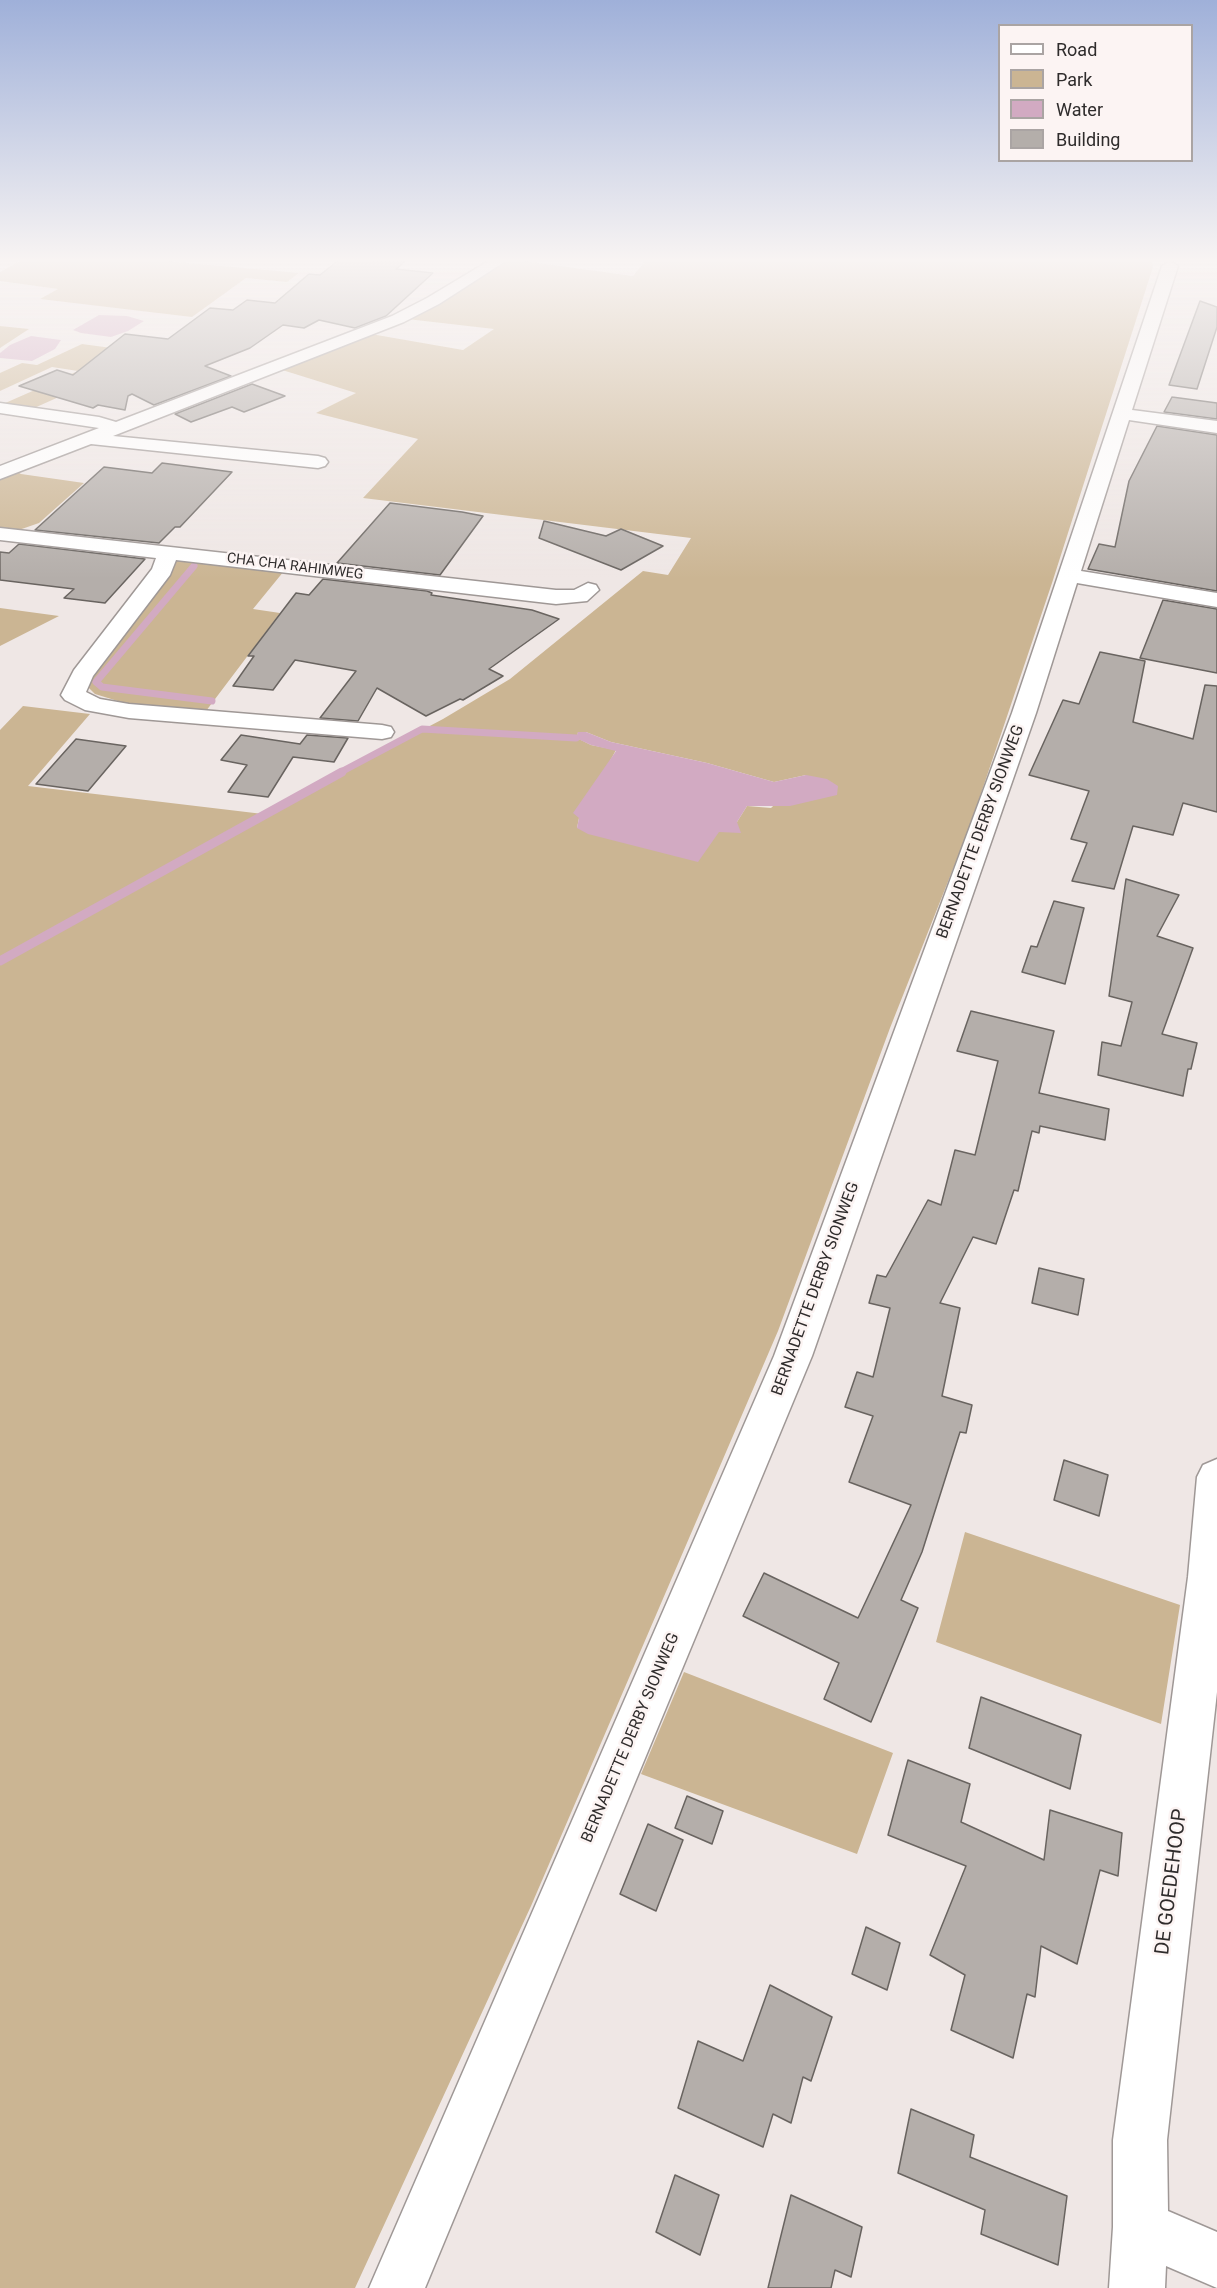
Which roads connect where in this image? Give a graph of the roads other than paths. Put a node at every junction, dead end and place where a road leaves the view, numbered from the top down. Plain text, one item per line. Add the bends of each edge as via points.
1 (277, 366) edge
2 (1137, 366) edge
3 (0, 408) edge
4 (1121, 414) junction
5 (1217, 427) edge
6 (115, 428) junction
7 (87, 439) junction
8 (318, 462) dead end
9 (0, 473) edge
10 (0, 534) edge
11 (169, 552) junction
12 (1068, 575) junction
13 (588, 590) dead end
14 (1217, 600) edge
15 (382, 732) dead end
16 (1217, 1477) edge
17 (1213, 1578) edge
18 (1141, 2228) junction
19 (1217, 2260) edge
20 (397, 2288) edge
21 (1137, 2288) edge

1 - 6 street
2 - 4 street, BERNADETTE DERBY SIONWEG
3 - 6 street via 99,422
4 - 5 street
4 - 12 street, BERNADETTE DERBY SIONWEG
6 - 7 street
7 - 8 street
7 - 9 street
10 - 11 street, CHA CHA RAHIMWEG
11 - 13 street, CHA CHA RAHIMWEG via 556,597 579,596
11 - 15 street via 162,570 82,675 73,694 94,705 129,711
12 - 14 street
12 - 20 street, BERNADETTE DERBY SIONWEG via 1020,724 793,1356
16 - 17 street, DE GOEDEHOOP
17 - 18 street, DE GOEDEHOOP via 1140,2140
18 - 19 street
18 - 21 street, DE GOEDEHOOP

